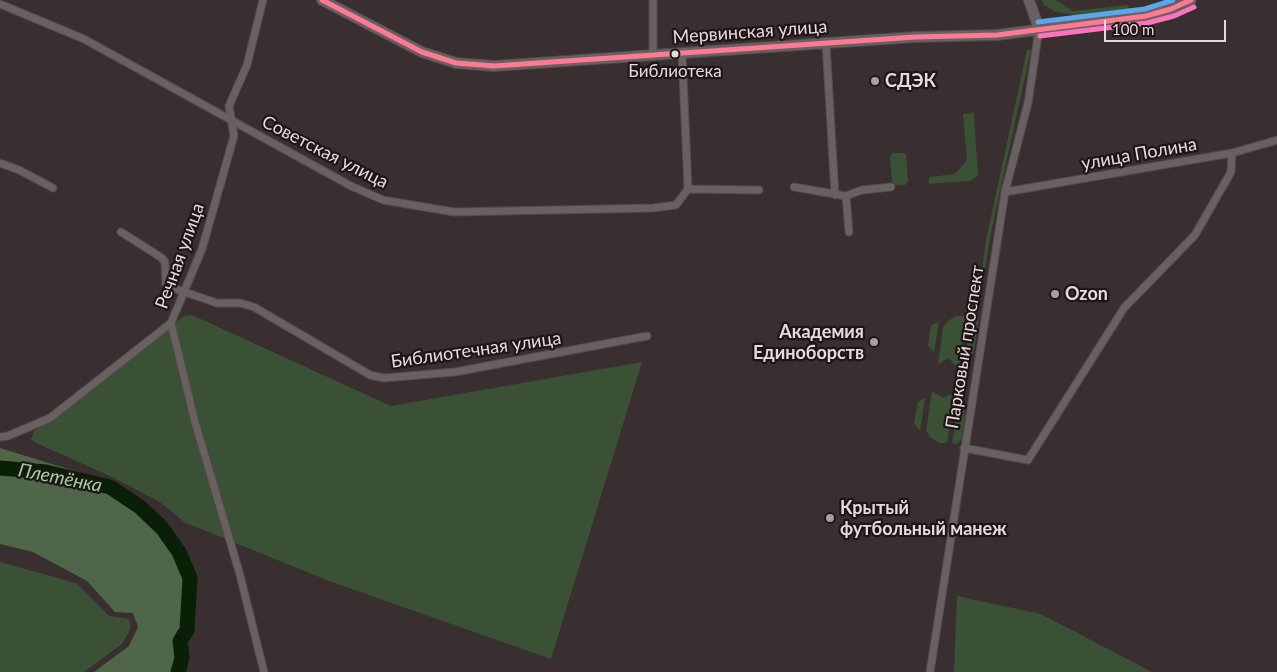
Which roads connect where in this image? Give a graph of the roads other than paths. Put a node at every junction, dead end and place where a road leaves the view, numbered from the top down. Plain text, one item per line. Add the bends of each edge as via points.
1 (263, 0) edge
2 (322, 0) edge
3 (653, 0) edge
4 (1029, 0) edge
5 (1191, 0) edge
6 (0, 4) edge
7 (1039, 29) junction
8 (826, 43) junction
9 (682, 52) junction
10 (653, 54) junction
11 (230, 120) junction
12 (1277, 140) edge
13 (1232, 153) junction
14 (0, 163) edge
15 (794, 187) dead end
16 (53, 188) dead end
17 (891, 188) dead end
18 (688, 189) junction
19 (759, 190) dead end
20 (1005, 192) junction
21 (835, 195) junction
22 (846, 196) junction
23 (121, 232) dead end
24 (849, 232) dead end
25 (184, 294) junction
26 (172, 323) junction
27 (647, 336) dead end
28 (0, 437) edge
29 (964, 448) junction
30 (264, 672) edge
31 (930, 672) edge

1 - 11 street, Речная улица via 247,65 229,106
2 - 10 street, Мервинская улица via 422,52 456,63 494,66
3 - 10 street
4 - 7 street
5 - 7 street, Мервинская улица via 1146,16
6 - 11 street, Советская улица via 84,39
7 - 8 street, Мервинская улица via 997,35
7 - 20 street, Парковый проспект via 1028,103
8 - 9 street, Мервинская улица
8 - 21 street
9 - 10 street, Мервинская улица
9 - 18 street
11 - 18 street, Советская улица via 383,200 454,212 653,208 676,204
11 - 25 street, Речная улица via 234,136 202,249
12 - 13 street, улица Полина
13 - 20 street, улица Полина
13 - 29 street via 1231,172 1195,235 1124,308 1028,460
14 - 16 street
15 - 21 street
17 - 22 street via 862,190
18 - 19 street
20 - 29 street, Парковый проспект
21 - 22 street
22 - 24 street
23 - 25 street, Библиотечная улица via 162,258 166,284
25 - 26 street, Речная улица
25 - 27 street, Библиотечная улица via 217,303 240,302 254,307 370,375 384,378 455,372
26 - 28 street, Речная улица via 50,418
26 - 30 street via 195,422 240,575
29 - 31 street, Парковый проспект

